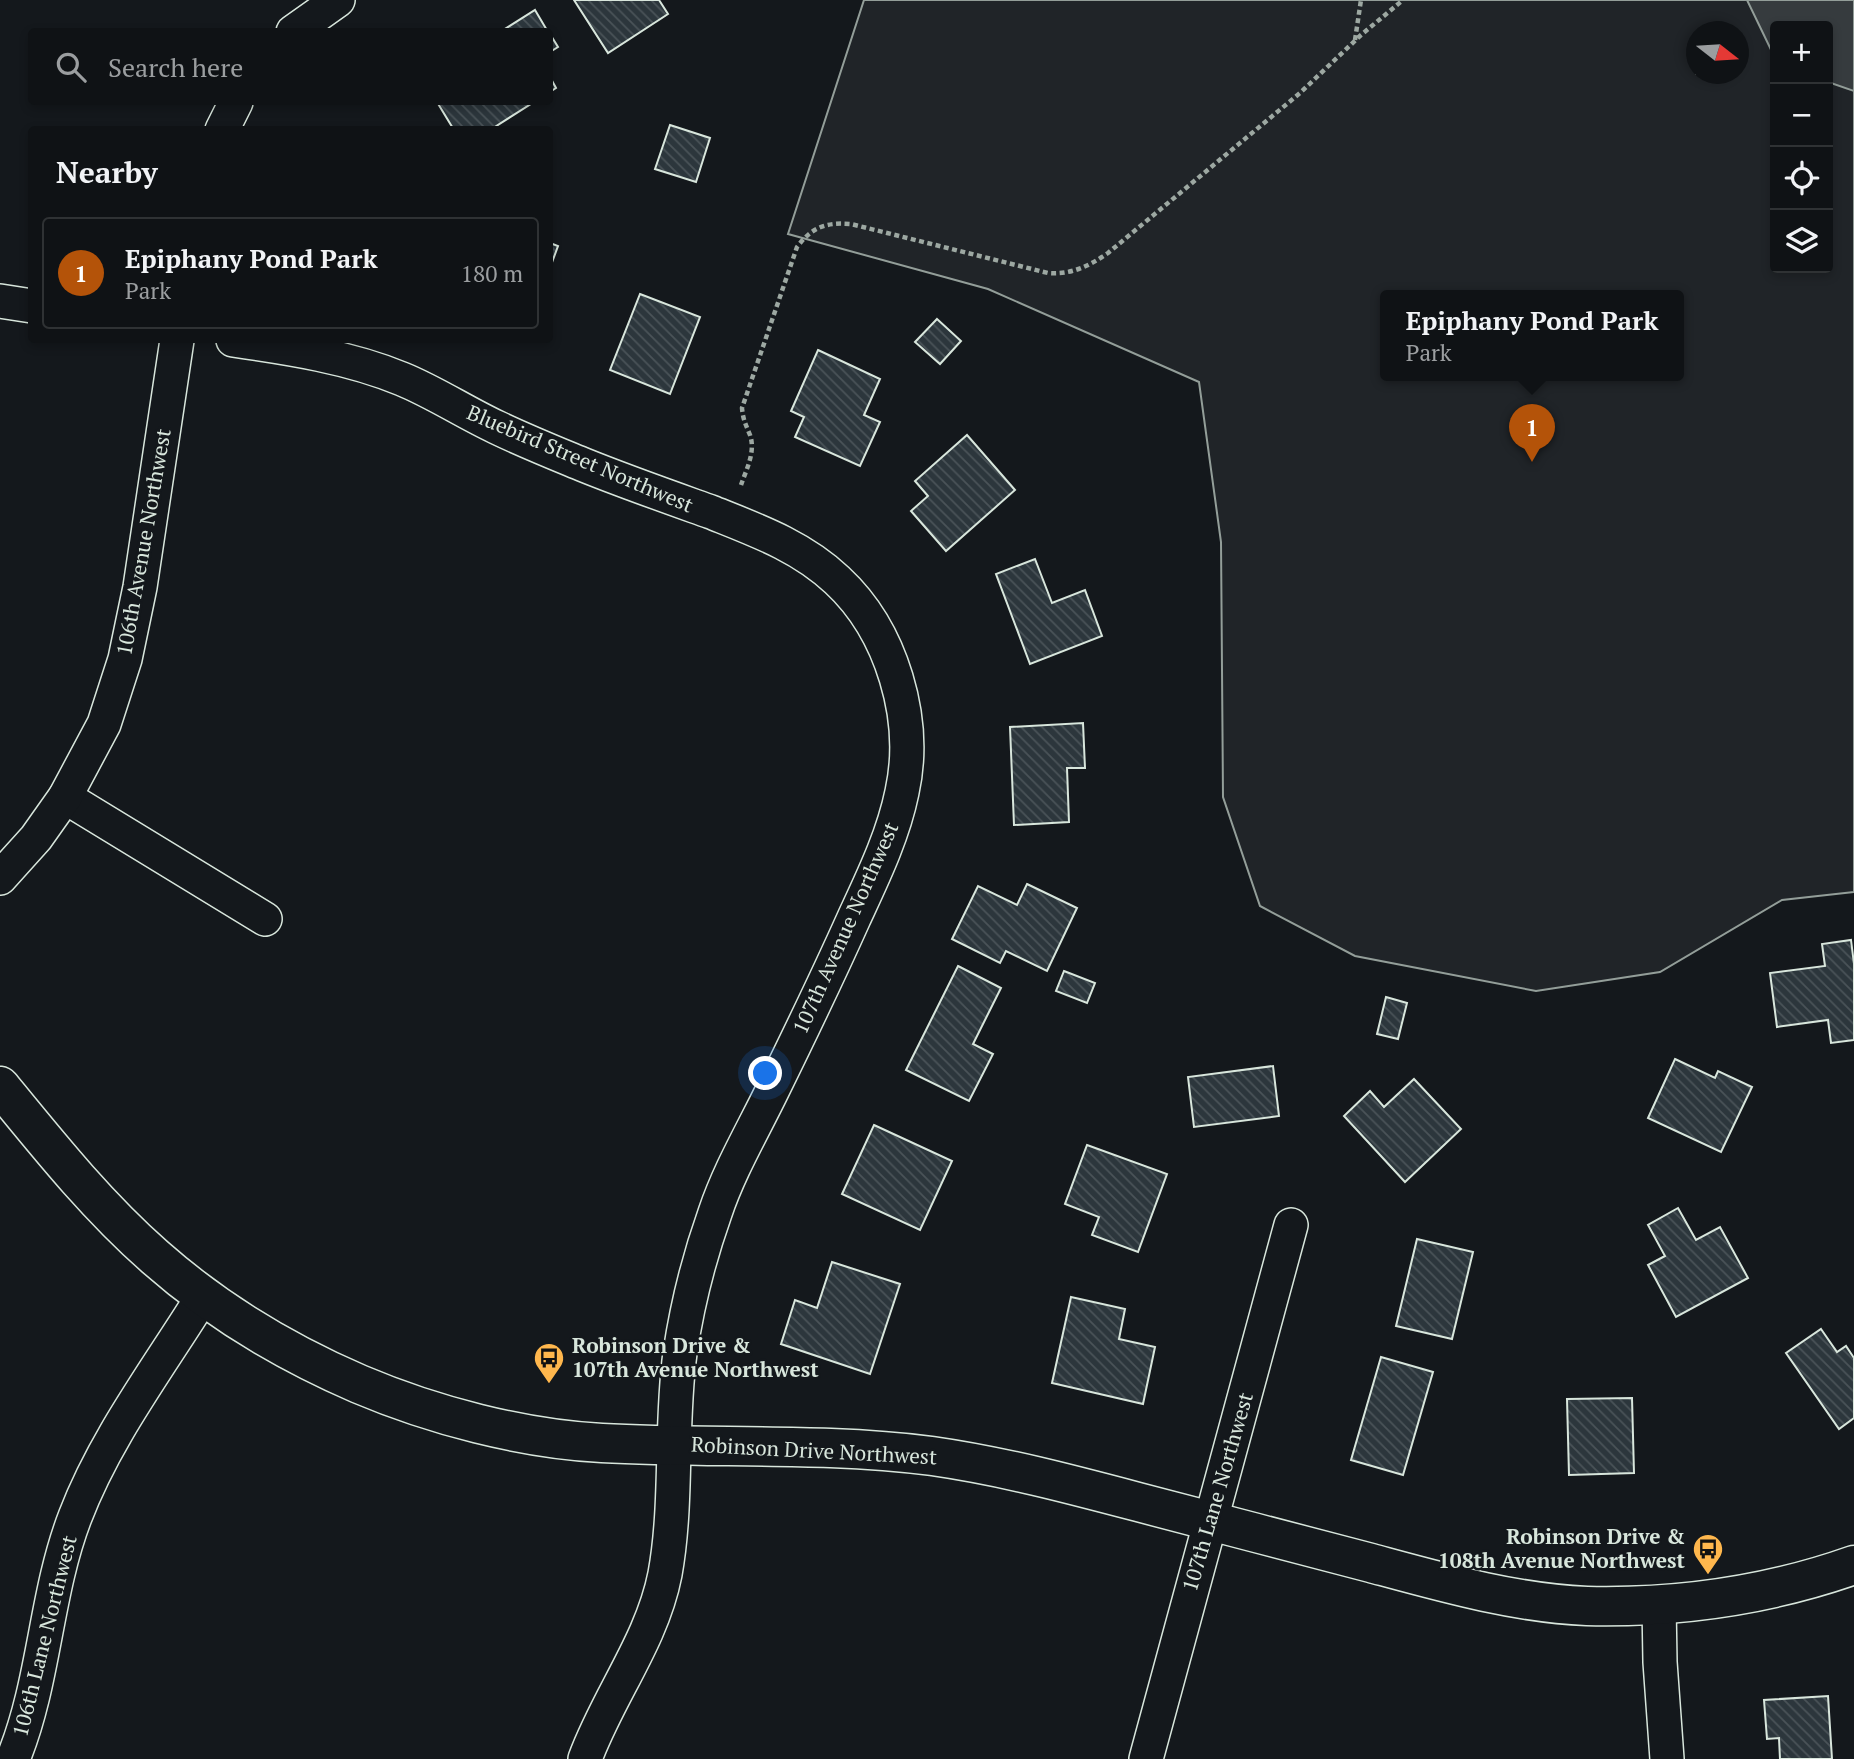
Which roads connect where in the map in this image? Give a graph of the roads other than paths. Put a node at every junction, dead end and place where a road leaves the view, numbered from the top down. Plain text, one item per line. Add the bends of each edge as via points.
1 (338, 0) edge
2 (299, 28) edge
3 (234, 105) edge
4 (224, 126) edge
5 (0, 301) edge
6 (28, 305) edge
7 (177, 343) edge
8 (253, 343) edge
9 (886, 648) joint
10 (65, 797) junction
11 (0, 878) edge
12 (265, 919) dead end
13 (0, 1086) edge
14 (1291, 1225) dead end
15 (203, 1296) junction
16 (674, 1444) junction
17 (1212, 1521) junction
18 (1854, 1565) edge
19 (1659, 1604) junction
20 (13, 1759) edge
21 (585, 1759) edge
22 (1146, 1759) edge
23 (1667, 1759) edge

1 - 2 street
3 - 4 street
5 - 6 street
7 - 10 street, 106th Avenue Northwest via 125,659 104,724
8 - 9 street, Bluebird Street Northwest via 308,351 400,378 500,429 776,538 838,581 870,618
9 - 16 street, 107th Avenue Northwest via 898,681 906,751 896,817 870,884 715,1211 680,1355
10 - 11 street, 106th Avenue Northwest
10 - 12 street
13 - 15 street, Robinson Drive Northwest via 91,1195 153,1256
14 - 17 street, 107th Lane Northwest
15 - 16 street, Robinson Drive Northwest via 262,1336 332,1371 432,1409 541,1435 599,1443
15 - 20 street, 106th Lane Northwest via 95,1470 75,1518 57,1574 25,1729
16 - 17 street, Robinson Drive Northwest via 867,1450 989,1464
16 - 21 street, 107th Avenue Northwest via 670,1533 657,1605
17 - 19 street, Robinson Drive Northwest via 1487,1592 1587,1606
17 - 22 street, 107th Lane Northwest
18 - 19 street, Robinson Drive Northwest via 1786,1585
19 - 23 street

